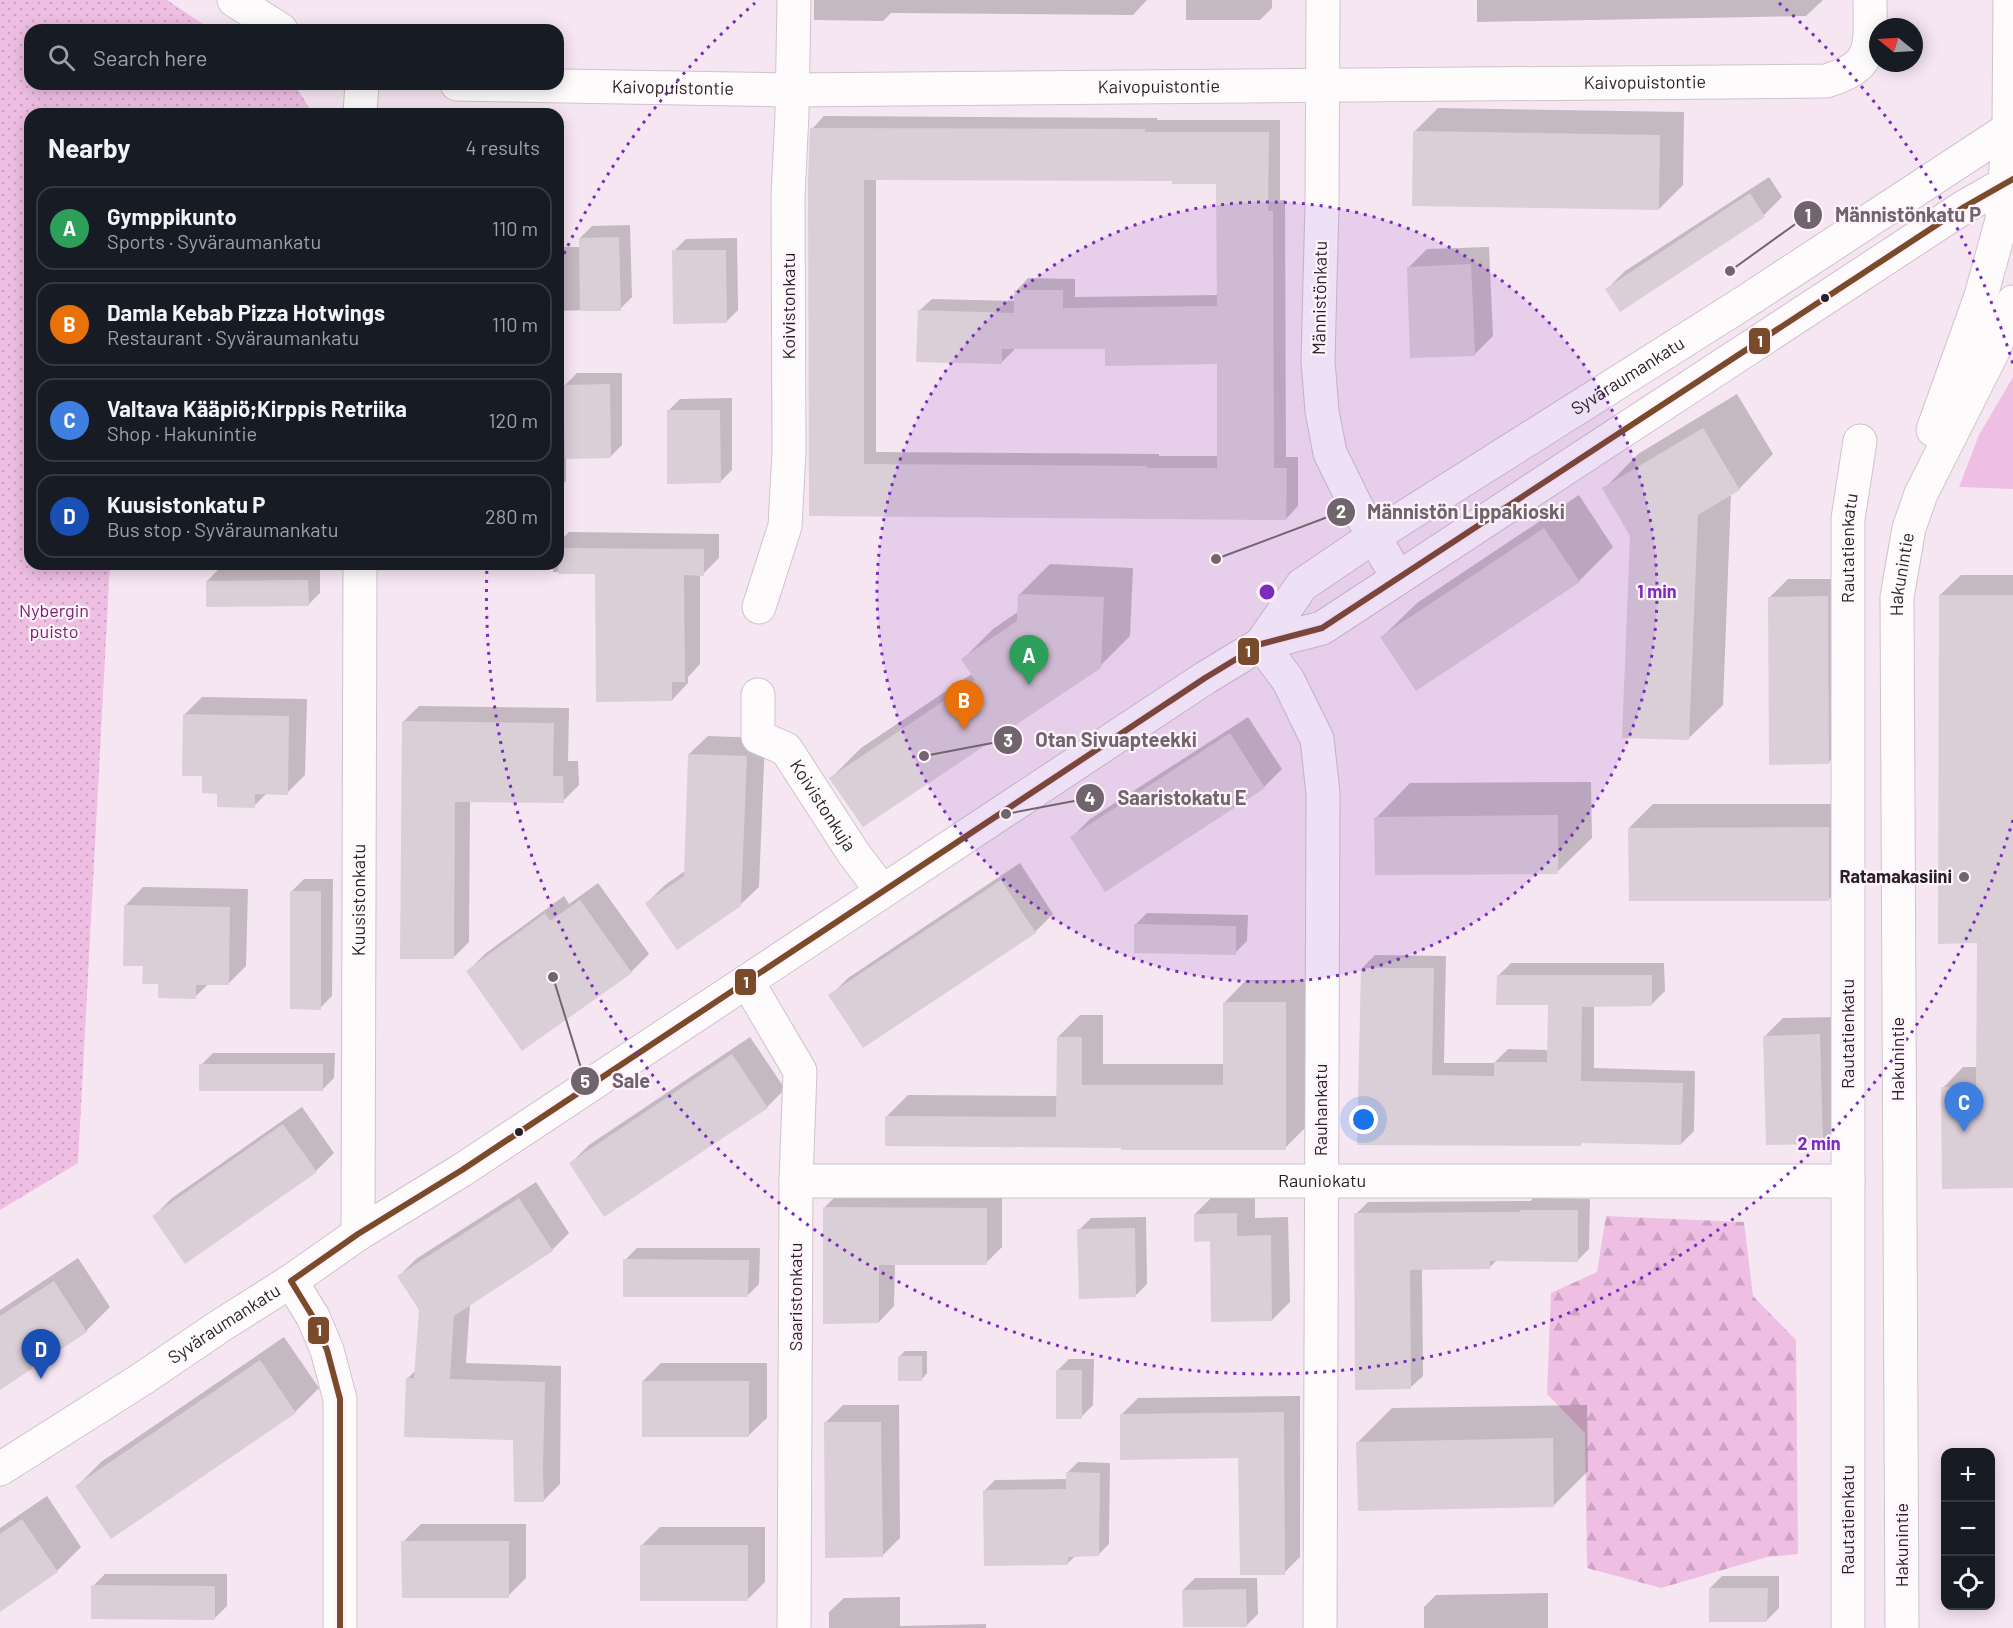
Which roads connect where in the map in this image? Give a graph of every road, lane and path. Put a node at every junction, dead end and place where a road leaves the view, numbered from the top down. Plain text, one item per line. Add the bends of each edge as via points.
1 (234, 0) edge
2 (794, 0) edge
3 (1323, 0) edge
4 (1870, 0) edge
5 (2010, 0) edge
6 (272, 24) edge
7 (1323, 84) junction
8 (564, 86) edge
9 (362, 90) edge
10 (791, 90) junction
11 (360, 108) edge
12 (2011, 128) edge
13 (2010, 181) edge
14 (2013, 302) edge
15 (1860, 441) dead end
16 (1921, 494) junction
17 (1373, 537) junction
18 (360, 570) edge
19 (1398, 578) junction
20 (759, 607) dead end
21 (1261, 644) junction
22 (759, 695) dead end
23 (882, 891) junction
24 (747, 981) junction
25 (796, 1181) junction
26 (1321, 1181) junction
27 (1848, 1181) junction
28 (358, 1234) junction
29 (291, 1281) junction
30 (0, 1469) edge
31 (340, 1628) edge
32 (794, 1628) edge
33 (1320, 1628) edge
34 (1848, 1628) edge
35 (1902, 1628) edge

1 - 6 main road
2 - 10 main road, Koivistonkatu
3 - 7 main road, Männistönkatu
4 - 7 main road, Kaivopuistontie via 1869,49 1859,66 1826,81
5 - 12 main road, Hakunintie
7 - 10 main road, Kaivopuistontie
7 - 17 main road, Männistönkatu via 1318,361 1322,411 1330,453
8 - 10 main road, Kaivopuistontie
9 - 11 main road
10 - 20 main road, Koivistonkatu via 785,526
12 - 13 main road, Hakunintie
12 - 17 main road, Syväraumankatu
13 - 16 main road, Hakunintie via 1993,258 1933,430
13 - 19 main road, Syväraumankatu via 1964,207
14 - 16 main road, Hakunintie via 1994,349
15 - 27 main road, Rautatienkatu via 1848,519
16 - 35 main road, Hakunintie via 1909,528 1897,597
17 - 19 main road, Männistönkatu
17 - 21 main road, Syväraumankatu via 1302,585
18 - 28 main road, Kuusistonkatu
19 - 21 main road, Syväraumankatu via 1322,628
21 - 23 main road, Syväraumankatu
21 - 26 main road, Rauhankatu via 1288,680 1317,738 1323,793
22 - 23 main road, Koivistonkuja via 758,737 786,749
23 - 24 main road, Syväraumankatu
24 - 25 main road, Saaristonkatu via 800,1071
24 - 28 main road, Syväraumankatu via 462,1170
25 - 26 main road, Rauniokatu
25 - 32 main road, Saaristonkatu
26 - 27 main road, Rauniokatu
26 - 33 main road, Rauhankatu
27 - 34 main road, Rautatienkatu
28 - 29 main road, Syväraumankatu
29 - 30 main road, Syväraumankatu
29 - 31 main road via 327,1350 340,1399

